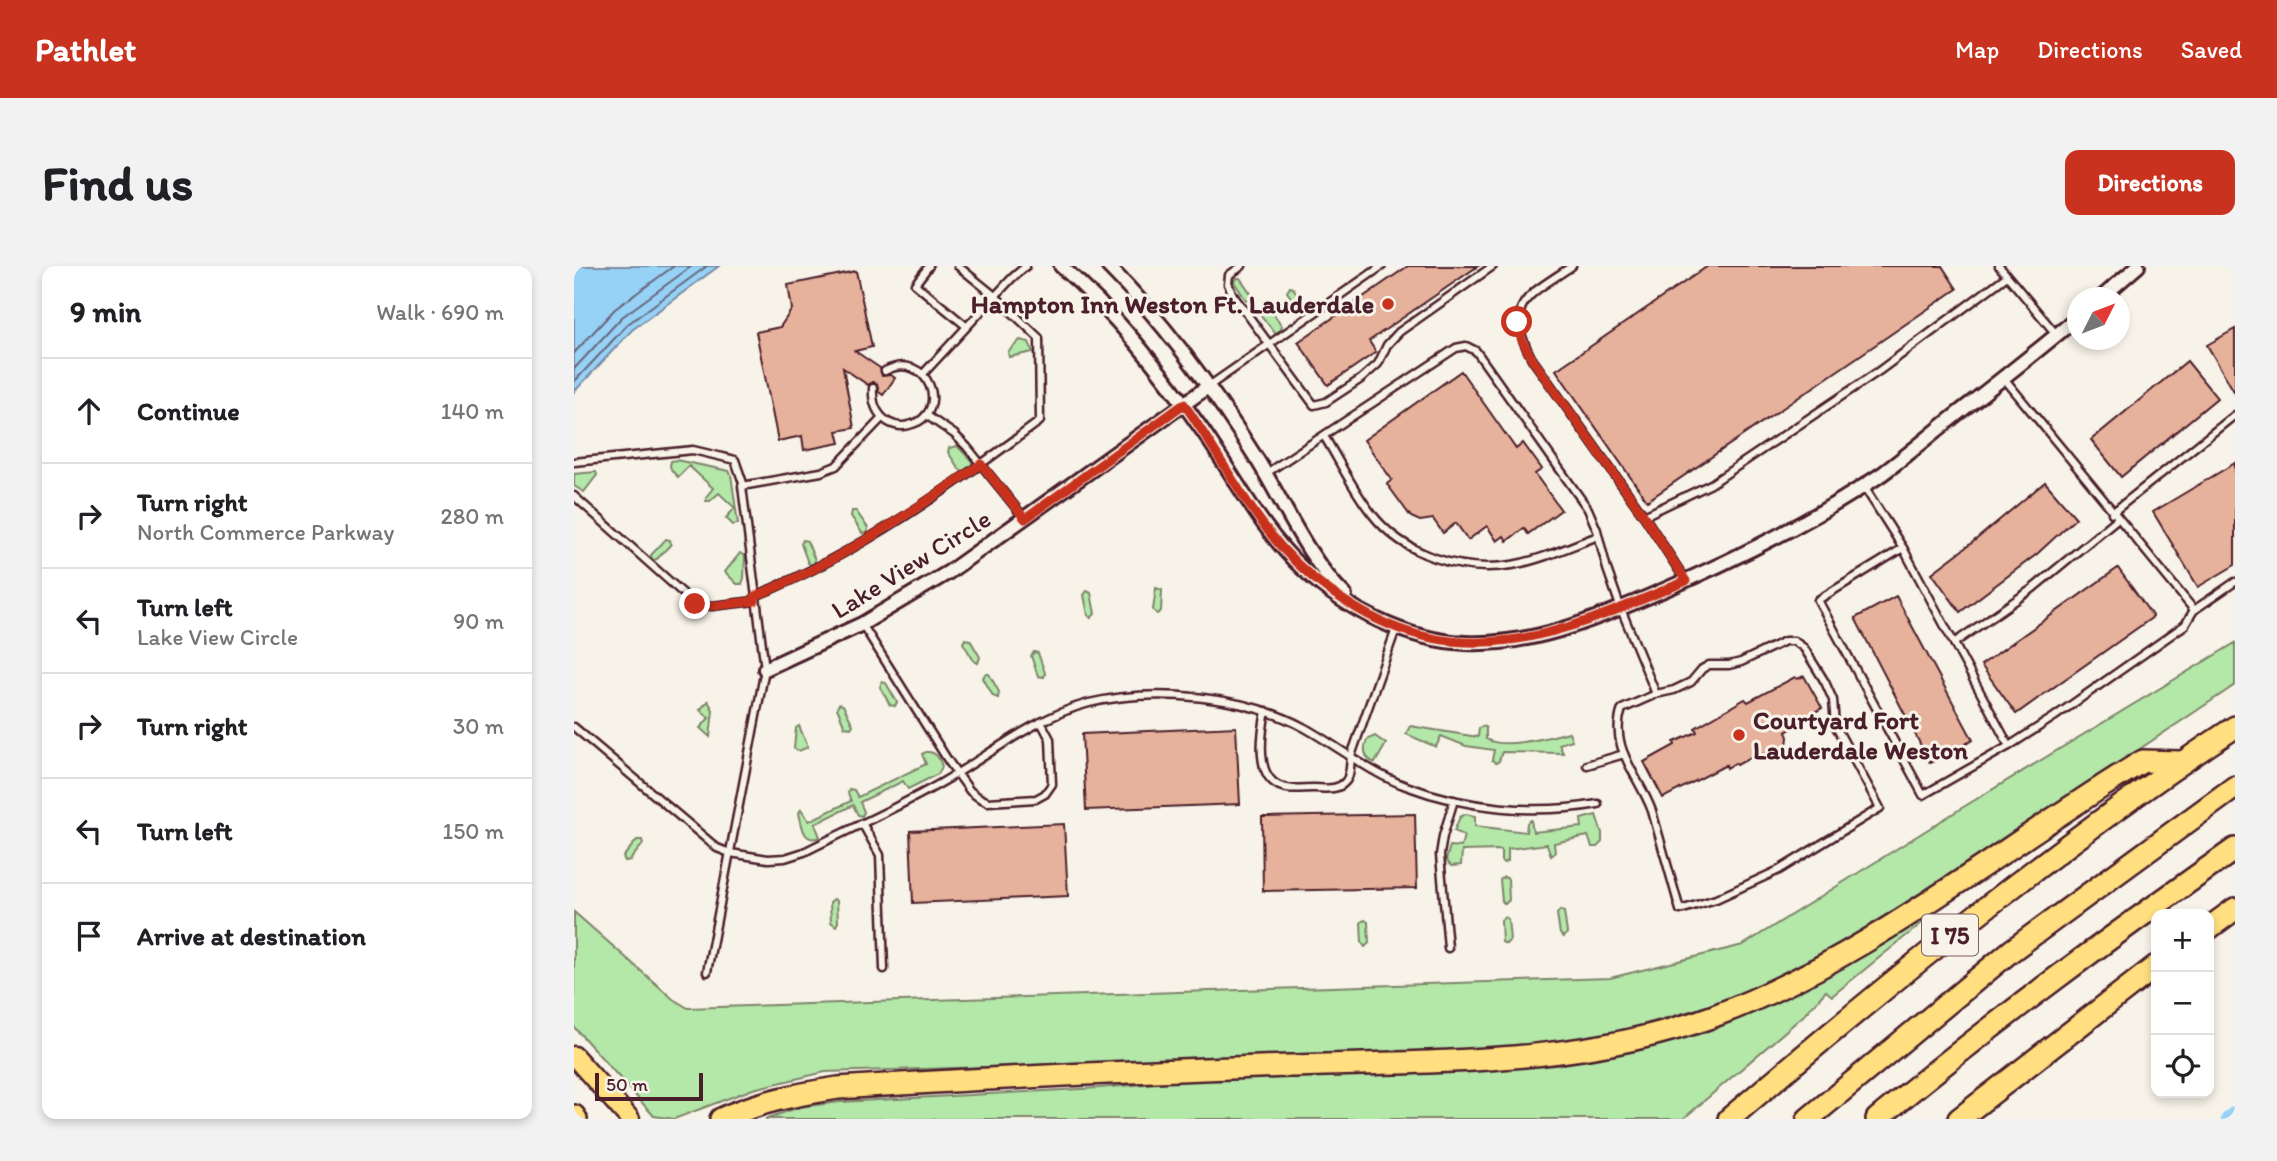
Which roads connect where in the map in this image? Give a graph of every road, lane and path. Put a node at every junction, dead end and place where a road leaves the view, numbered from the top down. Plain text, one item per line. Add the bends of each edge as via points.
1 (929, 266) edge
2 (958, 266) edge
3 (1026, 266) edge
4 (1061, 266) edge
5 (1108, 266) edge
6 (1242, 266) edge
7 (1382, 266) edge
8 (1493, 266) edge
9 (1572, 266) edge
10 (1999, 266) edge
11 (2138, 266) edge
12 (2007, 276) junction
13 (2114, 287) edge
14 (995, 296) junction
15 (967, 326) junction
16 (2067, 326) edge
17 (2057, 335) junction
18 (1269, 343) junction
19 (885, 371) dead end
20 (923, 374) junction
21 (2003, 377) junction
22 (1209, 386) junction
23 (873, 388) dead end
24 (1184, 404) junction
25 (926, 415) junction
26 (2235, 415) edge
27 (883, 418) junction
28 (1324, 436) junction
29 (574, 462) edge
30 (981, 464) junction
31 (1265, 474) junction
32 (1863, 485) junction
33 (744, 486) junction
34 (574, 495) edge
35 (1644, 516) junction
36 (2115, 516) junction
37 (1025, 519) junction
38 (1598, 536) junction
39 (1903, 548) junction
40 (1686, 581) junction
41 (2235, 582) edge
42 (755, 598) junction
43 (1621, 608) junction
44 (1360, 610) junction
45 (2194, 610) junction
46 (862, 624) junction
47 (1396, 629) junction
48 (1954, 643) junction
49 (765, 669) junction
50 (1656, 694) junction
51 (1266, 711) junction
52 (1041, 722) junction
53 (574, 727) edge
54 (2235, 727) edge
55 (2008, 746) junction
56 (1624, 754) junction
57 (1351, 756) junction
58 (2181, 762) junction
59 (1587, 765) dead end
60 (957, 773) junction
61 (2235, 787) edge
62 (1454, 800) junction
63 (1598, 804) dead end
64 (862, 823) junction
65 (2235, 849) edge
66 (730, 853) junction
67 (2235, 909) edge
68 (2214, 924) edge
69 (1448, 948) dead end
70 (884, 969) dead end
71 (2151, 970) edge
72 (707, 972) dead end
73 (574, 1056) edge
74 (631, 1119) edge
75 (721, 1119) edge
76 (1729, 1119) edge
77 (1808, 1119) edge
78 (1877, 1119) edge
79 (1959, 1119) edge

1 - 15 lane via 915,284
2 - 14 lane
3 - 14 lane
4 - 24 street via 1138,343
5 - 22 street
6 - 18 lane via 1229,275 1228,284
7 - 18 lane
8 - 18 lane via 1399,332 1378,364 1326,402 1314,405
9 - 35 lane via 1526,300 1517,322 1522,340
10 - 12 lane
11 - 13 street
12 - 17 lane
12 - 35 lane via 1879,371 1722,476
14 - 15 lane
14 - 30 lane via 1040,338 1040,421
15 - 20 lane
16 - 17 street
17 - 21 street
18 - 22 lane
19 - 20 lane via 902,366
20 - 25 lane via 933,394
21 - 32 street
21 - 36 lane
22 - 24 street, Lake View Circle
22 - 31 street
23 - 27 lane via 876,409
24 - 37 street, Lake View Circle
24 - 44 street via 1284,551
25 - 27 lane via 905,426
25 - 30 lane via 954,434
26 - 36 lane
27 - 33 lane via 836,466
28 - 31 lane
28 - 38 lane via 1373,516 1420,553 1479,567 1512,565
28 - 38 lane via 1456,348 1466,346 1476,351 1588,509
29 - 33 lane via 692,450 735,460
30 - 37 lane
30 - 42 lane via 896,523
31 - 44 street via 1316,560
32 - 39 lane
32 - 40 street
33 - 42 lane
34 - 42 lane via 695,604 712,606
35 - 40 lane
36 - 45 lane
36 - 48 lane via 2032,589
37 - 46 street, Lake View Circle
38 - 43 lane
39 - 48 lane
39 - 55 lane via 1818,600 1831,625 1923,795
40 - 43 street
41 - 45 lane
42 - 49 lane
43 - 47 street via 1557,631 1495,643 1441,640
43 - 50 lane
44 - 47 street
45 - 55 lane via 2185,625
46 - 49 street, Lake View Circle
46 - 60 lane
47 - 57 lane
48 - 55 lane
49 - 66 lane
50 - 56 lane via 1622,709 1618,737
50 - 56 lane via 1691,682 1709,665 1741,662 1785,640 1794,641 1804,648 1825,682 1835,725 1880,808 1779,870 1680,911 1652,811
51 - 52 lane via 1220,699 1158,696 1088,703
51 - 57 lane via 1304,727
51 - 57 lane via 1263,764 1276,784 1290,789 1337,788 1346,781
52 - 60 lane
52 - 60 lane via 1050,739 1052,784 1045,794 1035,799 988,802 970,791
53 - 66 lane via 717,848
54 - 58 highway, I 75
56 - 59 lane
57 - 62 lane via 1405,786
58 - 75 highway via 2143,761 1823,967 1710,1017 1638,1038 1559,1053 1474,1059 838,1088 778,1100
58 - 76 highway, I 75 via 1956,930
60 - 64 lane
61 - 77 highway via 2011,951
62 - 63 lane via 1527,810
62 - 69 lane via 1440,855
64 - 66 lane via 785,858
64 - 70 lane via 880,855
65 - 78 highway via 1956,1053
66 - 72 lane
67 - 68 highway
71 - 79 highway
73 - 74 main road

